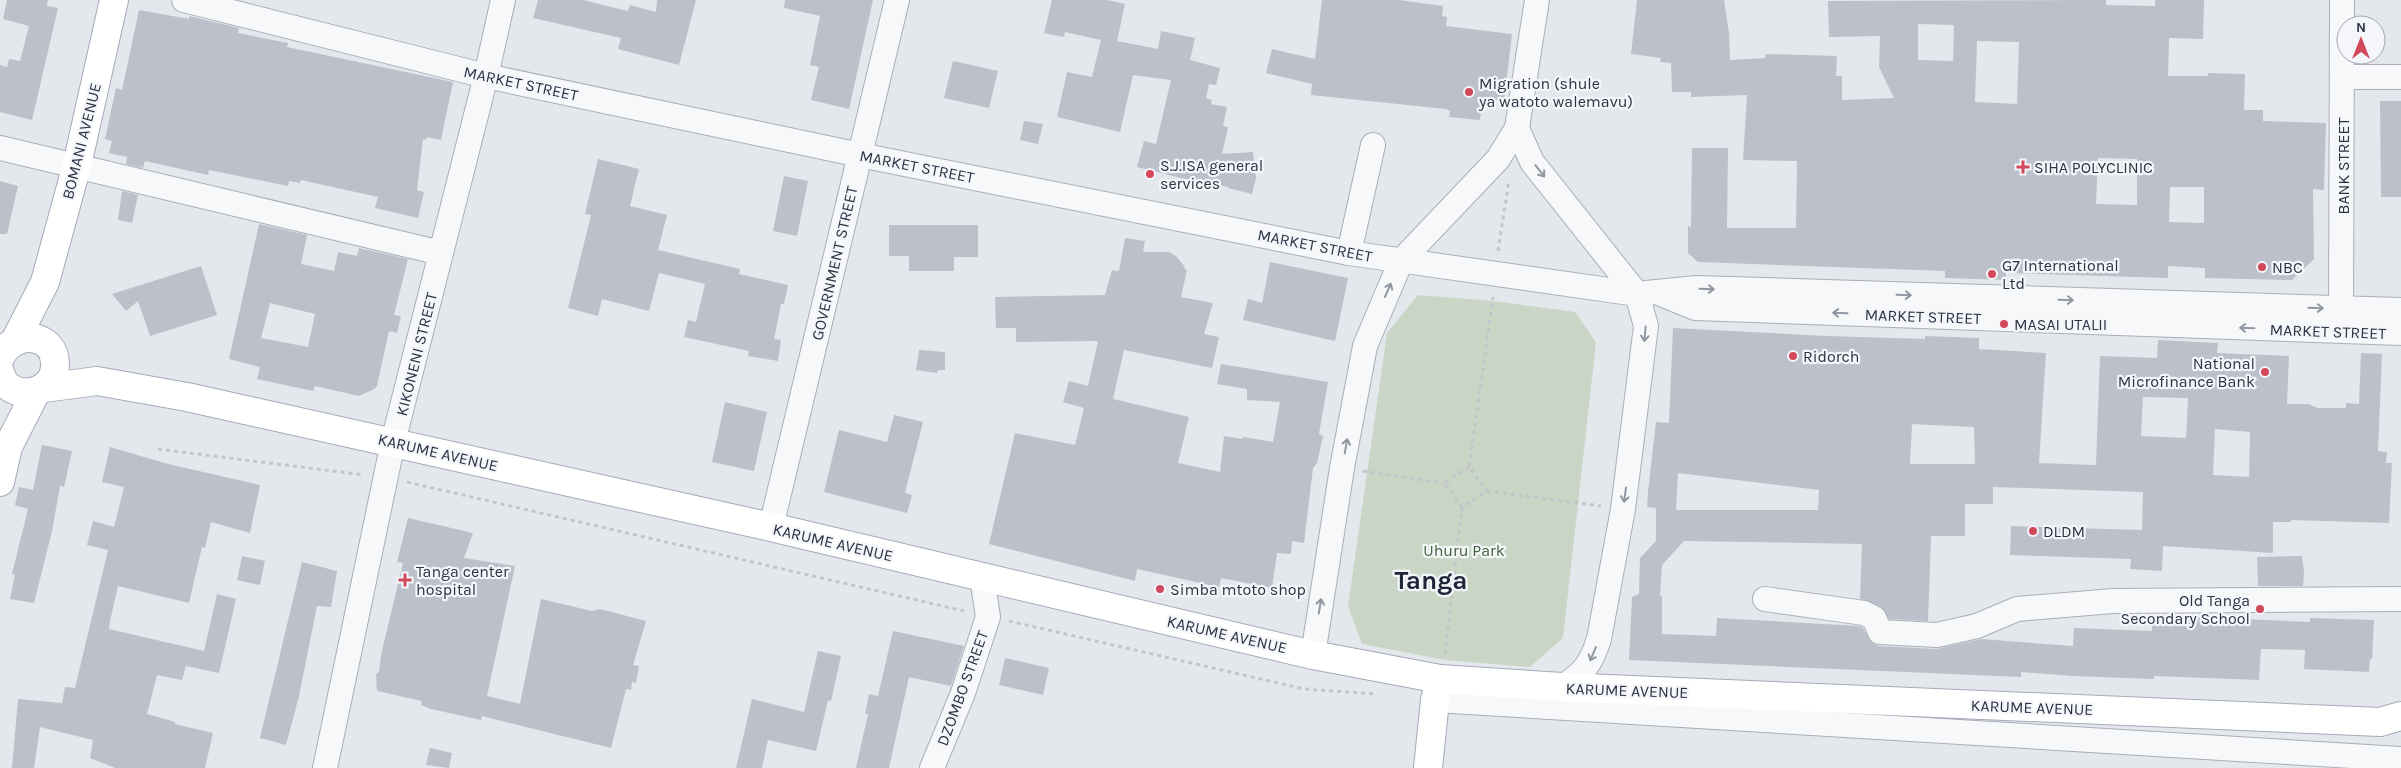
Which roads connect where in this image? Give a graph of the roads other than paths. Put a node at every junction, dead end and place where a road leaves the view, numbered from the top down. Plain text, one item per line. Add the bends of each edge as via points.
1 (114, 0) edge
2 (184, 0) edge
3 (503, 0) edge
4 (897, 0) edge
5 (1537, 0) edge
6 (2337, 5) edge
7 (486, 76) junction
8 (2401, 77) edge
9 (2343, 78) junction
10 (1517, 128) junction
11 (1373, 145) dead end
12 (0, 148) edge
13 (860, 155) junction
14 (77, 164) junction
15 (441, 253) junction
16 (1349, 253) junction
17 (1402, 261) junction
18 (44, 282) junction
19 (1647, 294) junction
20 (2401, 310) edge
21 (2341, 320) junction
22 (2401, 334) edge
23 (51, 352) junction
24 (4, 361) edge
25 (97, 381) junction
26 (40, 390) junction
27 (393, 442) junction
28 (8, 447) junction
29 (0, 482) edge
30 (771, 527) junction
31 (982, 577) junction
32 (1765, 599) dead end
33 (2401, 599) edge
34 (1313, 655) junction
35 (1562, 687) junction
36 (1438, 690) junction
37 (2394, 723) edge
38 (2401, 760) edge
39 (325, 768) edge
40 (932, 768) edge
41 (1428, 768) edge

1 - 14 main road, BOMANI AVENUE
2 - 7 street, MARKET STREET
3 - 7 street, KIKONENI STREET
4 - 13 street, GOVERNMENT STREET
5 - 10 street
6 - 9 street, BANK STREET
7 - 13 street, MARKET STREET
7 - 15 street, KIKONENI STREET
8 - 9 street
9 - 21 street, BANK STREET
10 - 17 street via 1498,159
10 -> 19 street via 1532,162
11 - 16 street
12 - 14 street
13 - 16 street, MARKET STREET
13 - 30 street, GOVERNMENT STREET
14 - 15 street
14 - 18 main road, BOMANI AVENUE
15 - 27 street, KIKONENI STREET
16 - 17 street, MARKET STREET
17 - 19 street, MARKET STREET
34 -> 17 street via 1365,346
18 - 23 main road
18 - 24 main road
19 - 21 street, MARKET STREET via 1695,308
19 -> 35 street via 1646,326 1623,509 1594,655 1581,674
20 - 21 street, MARKET STREET
21 - 22 street, MARKET STREET
23 - 24 main road via 34,338
23 - 25 main road
23 - 26 main road via 55,365 53,374
24 - 26 main road via 20,392
24 - 28 main road
25 - 26 main road
25 - 27 main road, KARUME AVENUE
26 - 28 main road
27 - 30 main road, KARUME AVENUE
27 - 39 street, KIKONENI STREET
28 - 29 main road
30 - 31 main road, KARUME AVENUE
31 - 34 main road, KARUME AVENUE
31 - 40 street, DZOMBO STREET via 988,617 963,692
32 - 33 street via 1864,613 1874,618 1880,632 1936,635 1977,626 2018,609 2039,606 2186,599
34 - 36 main road, KARUME AVENUE
35 - 36 main road, KARUME AVENUE
35 - 37 main road, KARUME AVENUE
36 - 38 street
36 - 41 main road

